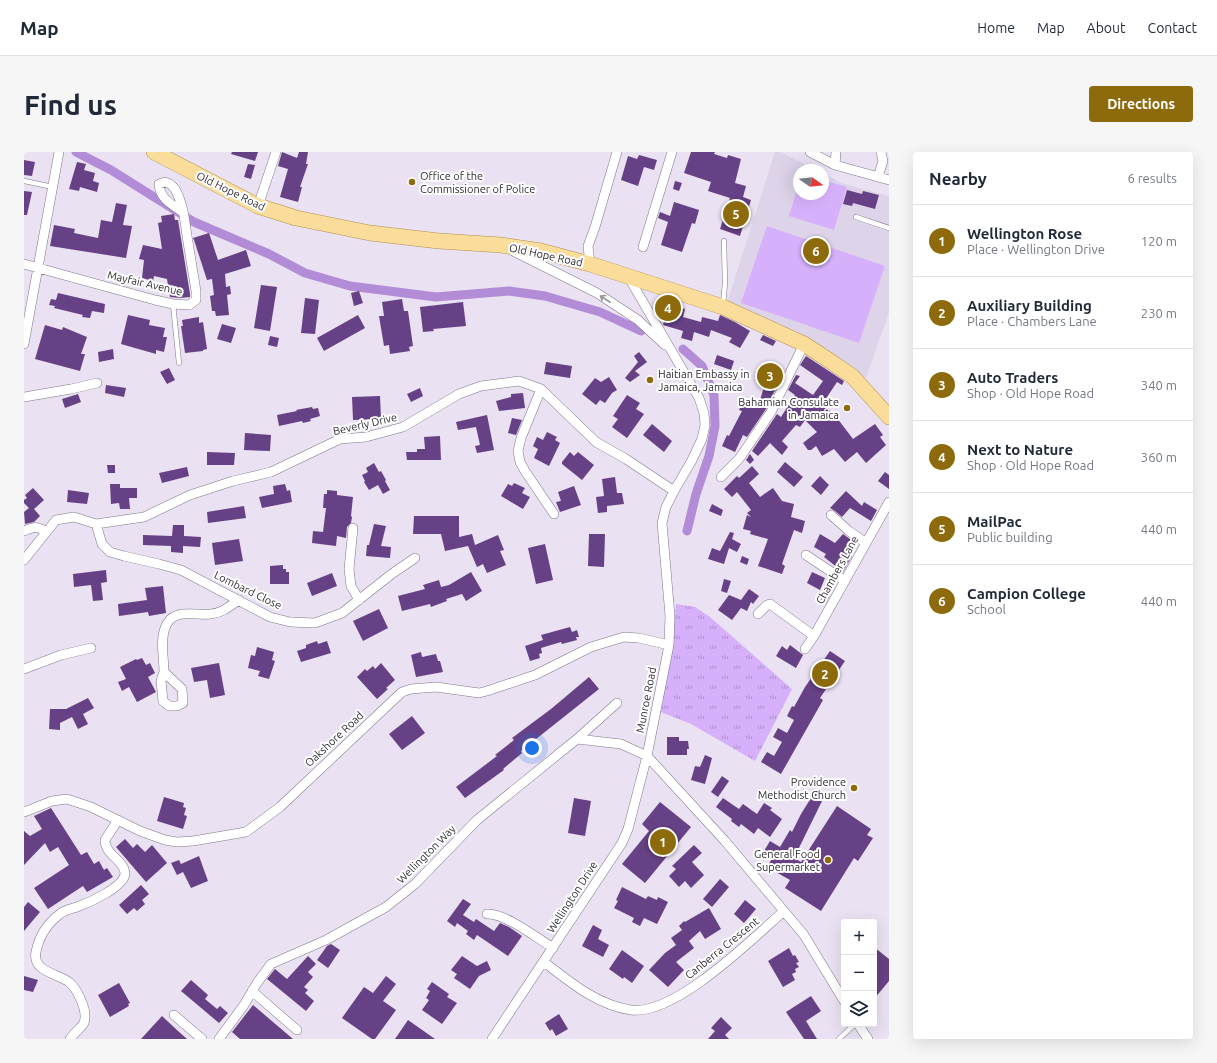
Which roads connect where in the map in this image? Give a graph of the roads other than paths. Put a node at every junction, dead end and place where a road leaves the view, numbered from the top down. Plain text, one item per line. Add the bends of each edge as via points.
1 (59, 152) edge
2 (154, 152) edge
3 (276, 152) edge
4 (617, 152) edge
5 (672, 152) edge
6 (810, 152) edge
7 (836, 152) edge
8 (881, 152) edge
9 (836, 165) junction
10 (878, 177) junction
11 (889, 180) edge
12 (24, 181) edge
13 (53, 187) junction
14 (258, 206) junction
15 (183, 212) dead end
16 (856, 217) dead end
17 (889, 228) edge
18 (724, 240) dead end
19 (502, 245) junction
20 (643, 247) dead end
21 (24, 264) edge
22 (590, 264) junction
23 (38, 268) junction
24 (630, 278) junction
25 (172, 304) junction
26 (27, 307) edge
27 (723, 307) junction
28 (24, 344) edge
29 (804, 344) junction
30 (673, 352) junction
31 (179, 364) dead end
32 (97, 383) dead end
33 (541, 389) junction
34 (24, 397) edge
35 (889, 417) edge
36 (722, 477) dead end
37 (674, 491) junction
38 (889, 502) edge
39 (554, 514) dead end
40 (831, 515) dead end
41 (96, 524) junction
42 (353, 528) dead end
43 (24, 531) edge
44 (46, 532) junction
45 (866, 543) junction
46 (806, 555) dead end
47 (415, 558) dead end
48 (24, 560) edge
49 (845, 581) junction
50 (239, 600) junction
51 (359, 600) junction
52 (758, 614) dead end
53 (814, 636) junction
54 (669, 645) junction
55 (91, 648) dead end
56 (805, 649) dead end
57 (24, 669) edge
58 (164, 672) dead end
59 (617, 703) dead end
60 (577, 739) junction
61 (647, 756) junction
62 (24, 812) edge
63 (118, 820) junction
64 (784, 911) junction
65 (487, 914) dead end
66 (553, 948) junction
67 (544, 962) junction
68 (252, 991) junction
69 (841, 996) edge
70 (174, 1015) dead end
71 (852, 1027) edge
72 (860, 1027) edge
73 (297, 1030) dead end
74 (70, 1039) edge
75 (202, 1039) edge
76 (219, 1039) edge
77 (492, 1039) edge
78 (839, 1039) edge
79 (868, 1039) edge

1 - 13 street
2 - 14 main road, Old Hope Road
3 - 14 street
4 - 22 street via 588,246
5 - 20 street
6 - 9 street
7 - 9 street
8 - 10 street via 883,161
9 - 10 street
10 - 11 street
12 - 13 lane
13 - 23 street
14 - 19 main road, Old Hope Road via 296,218 370,233
15 - 25 street, Mayfair Avenue via 196,300 189,305
16 - 17 lane
18 - 27 lane
19 - 22 main road, Old Hope Road via 540,251
30 -> 19 street, Munroe Road via 638,320 596,293
21 - 23 street, Mayfair Avenue
22 - 24 main road, Old Hope Road
23 - 25 street, Mayfair Avenue
23 - 26 street
24 - 27 main road, Old Hope Road
24 - 30 street, Munroe Road
25 - 31 lane
26 - 28 street
27 - 29 main road, Old Hope Road
29 - 35 main road, Old Hope Road via 852,376
29 - 36 street via 771,412 739,460
30 - 37 street, Munroe Road via 699,398 705,425 702,439
32 - 34 street
33 - 37 street, Beverly Drive via 596,442
33 - 39 street via 518,451 525,471
33 - 41 street, Beverly Drive via 519,381 481,386 459,394 403,428 366,437 340,439 271,472 190,495 144,517
37 - 54 street, Munroe Road via 662,523 670,616
38 - 45 street, Chambers Lane
40 - 45 street
41 - 44 street, Beverly Drive via 74,517 56,520
41 - 50 street, Lombard Close via 102,544 110,552 181,570
42 - 51 street via 349,569 351,586
43 - 44 street via 33,527
44 - 48 street, Beverly Drive
45 - 49 street, Chambers Lane
46 - 49 street
47 - 51 street, Lombard Close
49 - 53 street, Chambers Lane
50 - 51 street, Lombard Close via 270,616 290,622 315,623 342,614
50 - 58 street via 225,610 212,614 186,613 175,616 165,628
52 - 53 street via 770,604
53 - 56 street, Chambers Lane
54 - 61 street, Munroe Road
54 - 63 street, Oakshore Road via 639,638 624,638 591,647 536,675 479,693 436,687 402,692 280,807 246,832 176,842 140,831
55 - 57 street via 61,655
59 - 60 street, Wellington Way
60 - 61 street via 621,744
60 - 68 street, Wellington Way via 477,820 415,884 386,907 326,940 271,964
61 - 64 street
61 - 66 street, Wellington Drive via 622,843
62 - 63 street, Oakshore Road via 52,801 67,799 92,807
63 - 74 street via 105,844 106,849 122,866 125,873 122,880 100,896 61,912 41,934 35,954 37,963 44,970 70,983 80,996 84,1022
64 - 67 street, Canberra Crescent via 716,971 679,997 653,1008 633,1011 601,1000 584,992
64 - 69 street via 804,935
65 - 66 street via 502,916
66 - 67 street, Wellington Drive
67 - 77 street, Wellington Drive
68 - 73 street
68 - 76 street, Wellington Way
70 - 75 street
71 - 78 lane
72 - 79 street

